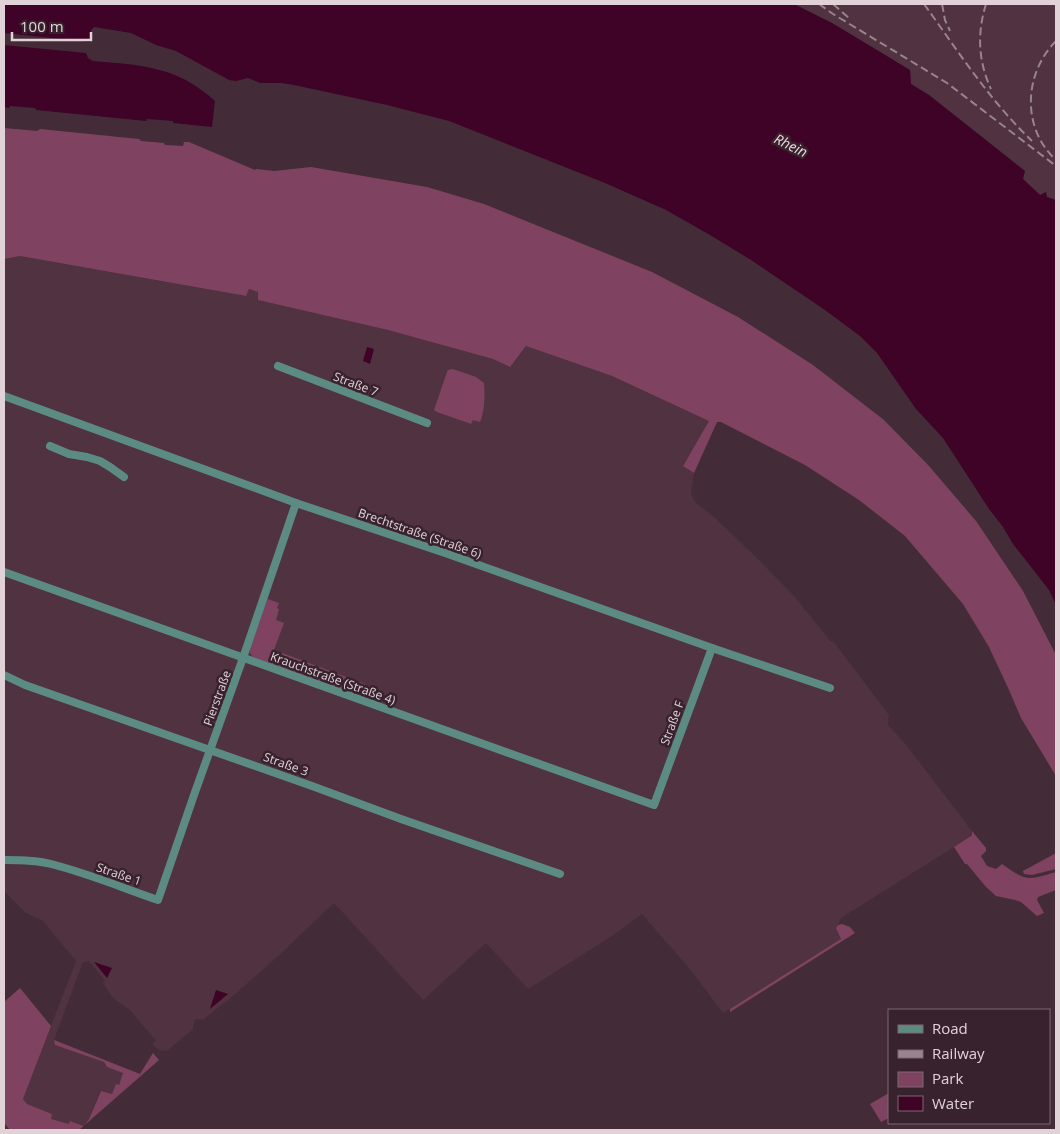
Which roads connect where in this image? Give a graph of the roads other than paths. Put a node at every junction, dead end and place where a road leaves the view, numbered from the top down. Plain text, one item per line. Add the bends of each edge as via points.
1 (278, 366) dead end
2 (4, 396) edge
3 (427, 423) dead end
4 (50, 446) dead end
5 (124, 477) dead end
6 (296, 503) junction
7 (4, 572) edge
8 (712, 648) junction
9 (243, 658) junction
10 (4, 676) edge
11 (830, 688) dead end
12 (210, 750) junction
13 (654, 805) joint
14 (4, 860) edge
15 (560, 874) dead end
16 (158, 900) joint

1 - 3 street, Straße 7
2 - 6 street, Brechtstraße (Straße 6)
4 - 5 street via 100,461
6 - 8 street, Brechtstraße (Straße 6)
6 - 9 street, Pierstraße
7 - 9 street, Krauchstraße (Straße 4)
8 - 11 street, Brechtstraße (Straße 6)
8 - 13 street, Straße F
9 - 12 street, Pierstraße
9 - 13 street, Krauchstraße (Straße 4)
10 - 12 street, Straße 3
12 - 15 street, Straße 3
12 - 16 street, Pierstraße
14 - 16 street, Straße 1 via 49,863

